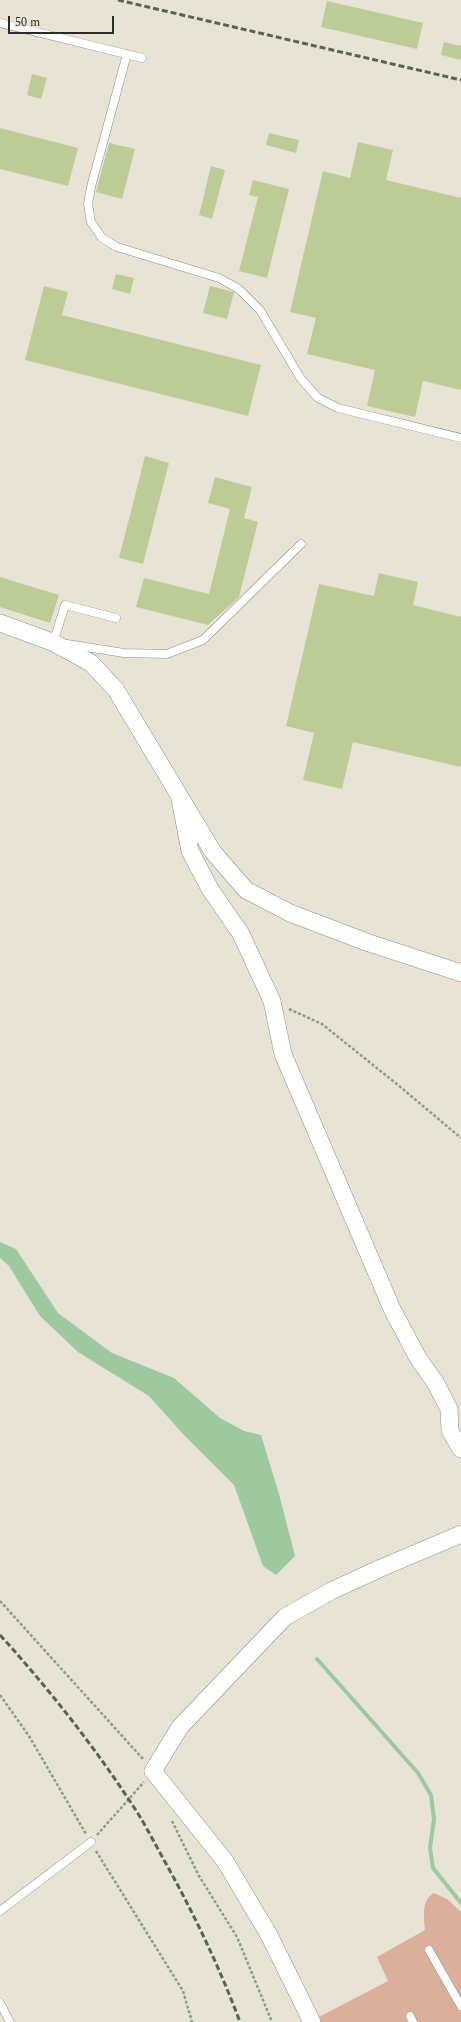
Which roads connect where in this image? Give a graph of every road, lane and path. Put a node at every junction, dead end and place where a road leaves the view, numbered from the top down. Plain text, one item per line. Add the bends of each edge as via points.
1 (0, 24) edge
2 (127, 54) junction
3 (142, 58) dead end
4 (461, 438) edge
5 (301, 544) dead end
6 (116, 618) dead end
7 (0, 623) edge
8 (52, 642) junction
9 (180, 800) junction
10 (461, 973) edge
11 (272, 1001) junction
12 (461, 1138) edge
13 (449, 1408) junction
14 (461, 1422) edge
15 (461, 1449) edge
16 (461, 1534) edge
17 (0, 1601) edge
18 (0, 1695) edge
19 (153, 1771) junction
20 (171, 1819) dead end
21 (91, 1842) junction
22 (0, 1910) edge
23 (429, 1950) dead end
24 (0, 2003) edge
25 (461, 2006) edge
26 (10, 2022) edge
27 (192, 2022) edge
28 (272, 2022) edge
29 (312, 2022) edge

1 - 2 lane
2 - 3 lane
2 - 4 lane via 88,204 91,222 102,238 118,247 218,278 238,289 260,310 301,379 318,398 338,408
5 - 8 lane via 203,640 167,654 124,653
6 - 8 lane via 65,604
7 - 8 street
8 - 9 street via 90,663 116,690
9 - 10 street via 213,852 246,890 290,913 369,943
9 - 11 street via 190,851 210,889 241,934
11 - 12 path via 322,1024
11 - 13 street via 284,1054 392,1309
13 - 14 street
13 - 15 street via 450,1431
16 - 19 street via 331,1591 285,1617 180,1727
17 - 19 path
18 - 21 path via 29,1736
19 - 21 path via 130,1801
19 - 29 street via 225,1861 269,1935
20 - 28 path via 199,1876 237,1937
21 - 22 lane
21 - 27 path via 182,1991
23 - 25 lane
24 - 26 lane

